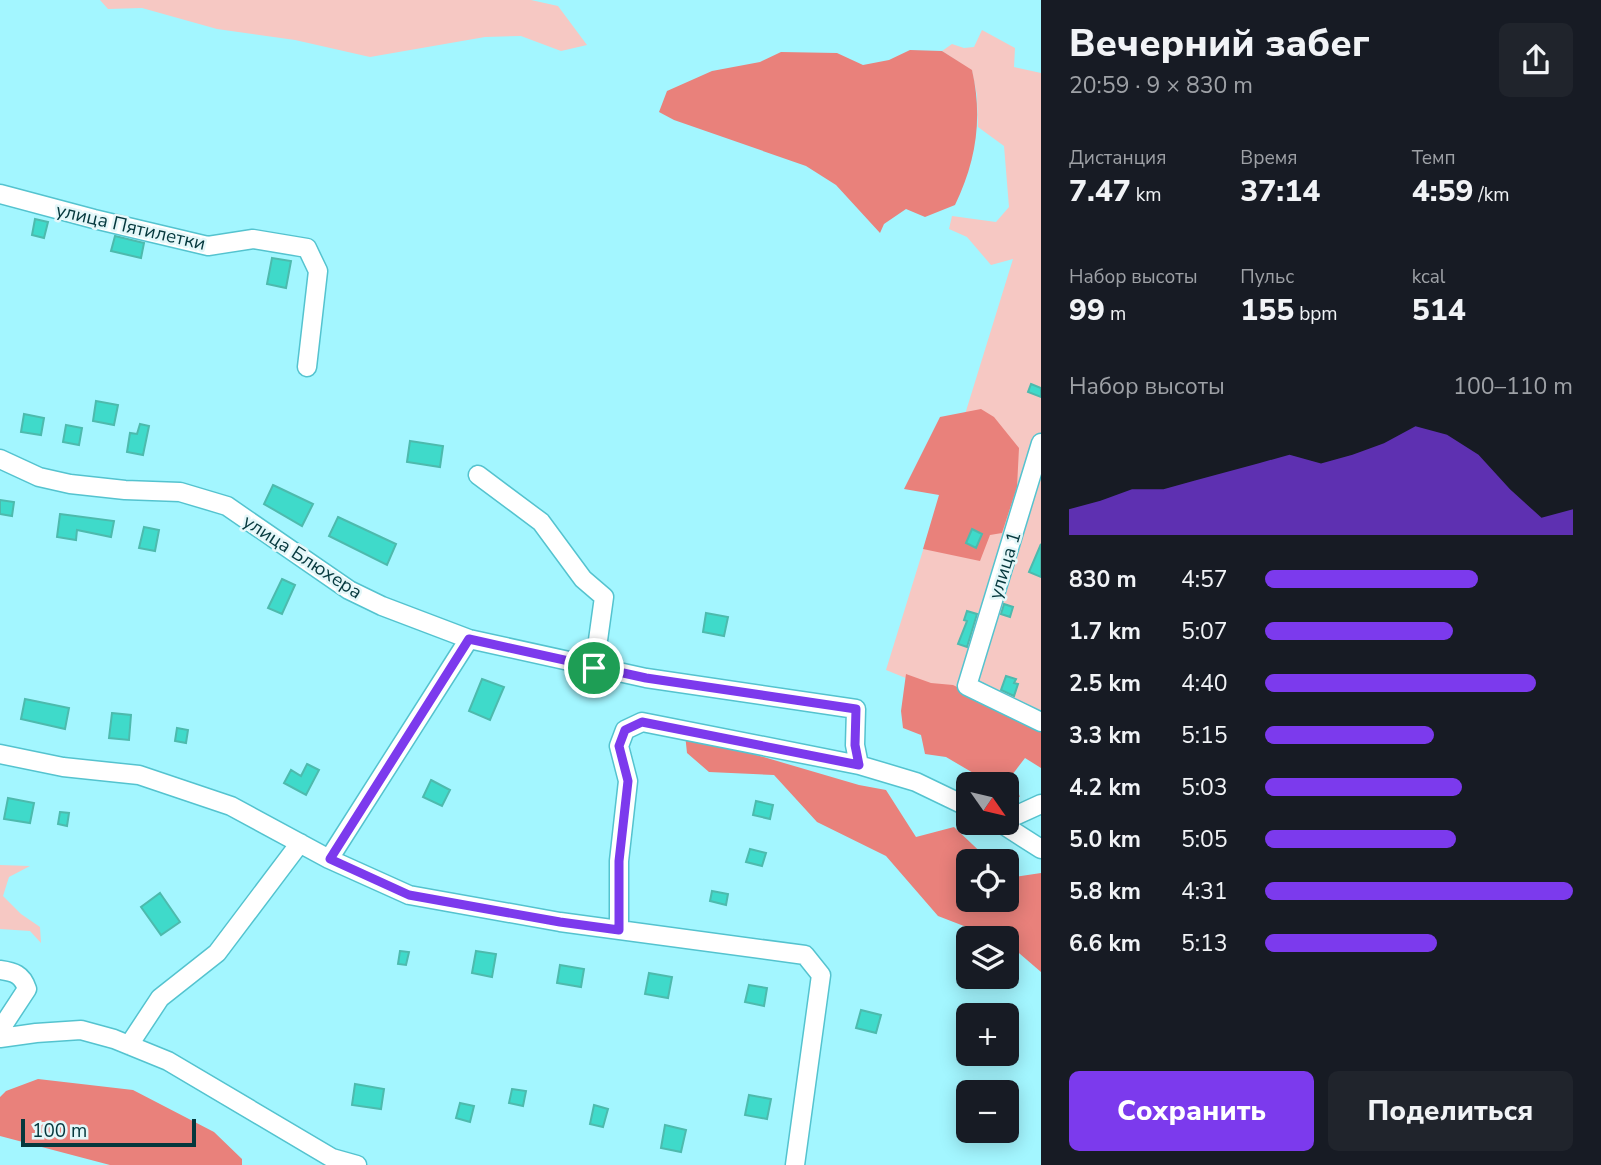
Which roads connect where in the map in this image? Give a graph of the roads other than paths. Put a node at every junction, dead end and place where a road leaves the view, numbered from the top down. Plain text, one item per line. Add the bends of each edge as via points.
1 (0, 194) edge
2 (307, 367) dead end
3 (1041, 443) edge
4 (0, 458) edge
5 (478, 475) dead end
6 (469, 639) junction
7 (594, 668) junction
8 (1041, 722) edge
9 (0, 754) edge
10 (859, 765) junction
11 (956, 801) edge
12 (1041, 804) edge
13 (1019, 814) edge
14 (1019, 835) edge
15 (300, 843) junction
16 (1041, 849) edge
17 (330, 859) junction
18 (619, 930) junction
19 (0, 970) edge
20 (0, 1030) edge
21 (0, 1038) edge
22 (129, 1045) junction
23 (356, 1165) edge
24 (795, 1165) edge

1 - 2 street, улица Пятилетки via 208,246 253,239 307,247 318,271
3 - 8 street, улица 1 via 967,686
4 - 6 street, улица Блюхера via 39,477 70,484 180,492 228,506 349,590
5 - 7 street via 541,522 583,579 604,597
6 - 7 street, улица Блюхера
6 - 17 street
7 - 10 street, улица Блюхера via 856,709
9 - 15 street via 139,775 231,806
10 - 11 street via 916,782
10 - 18 street via 642,722 625,730 619,746 628,781 619,861
12 - 13 street
14 - 16 street
15 - 17 street
15 - 22 street via 217,953 160,998
17 - 18 street via 409,895
18 - 24 street via 805,955 821,975
19 - 20 street via 16,972 27,989
21 - 22 street via 81,1030
22 - 23 street via 167,1061 332,1158

